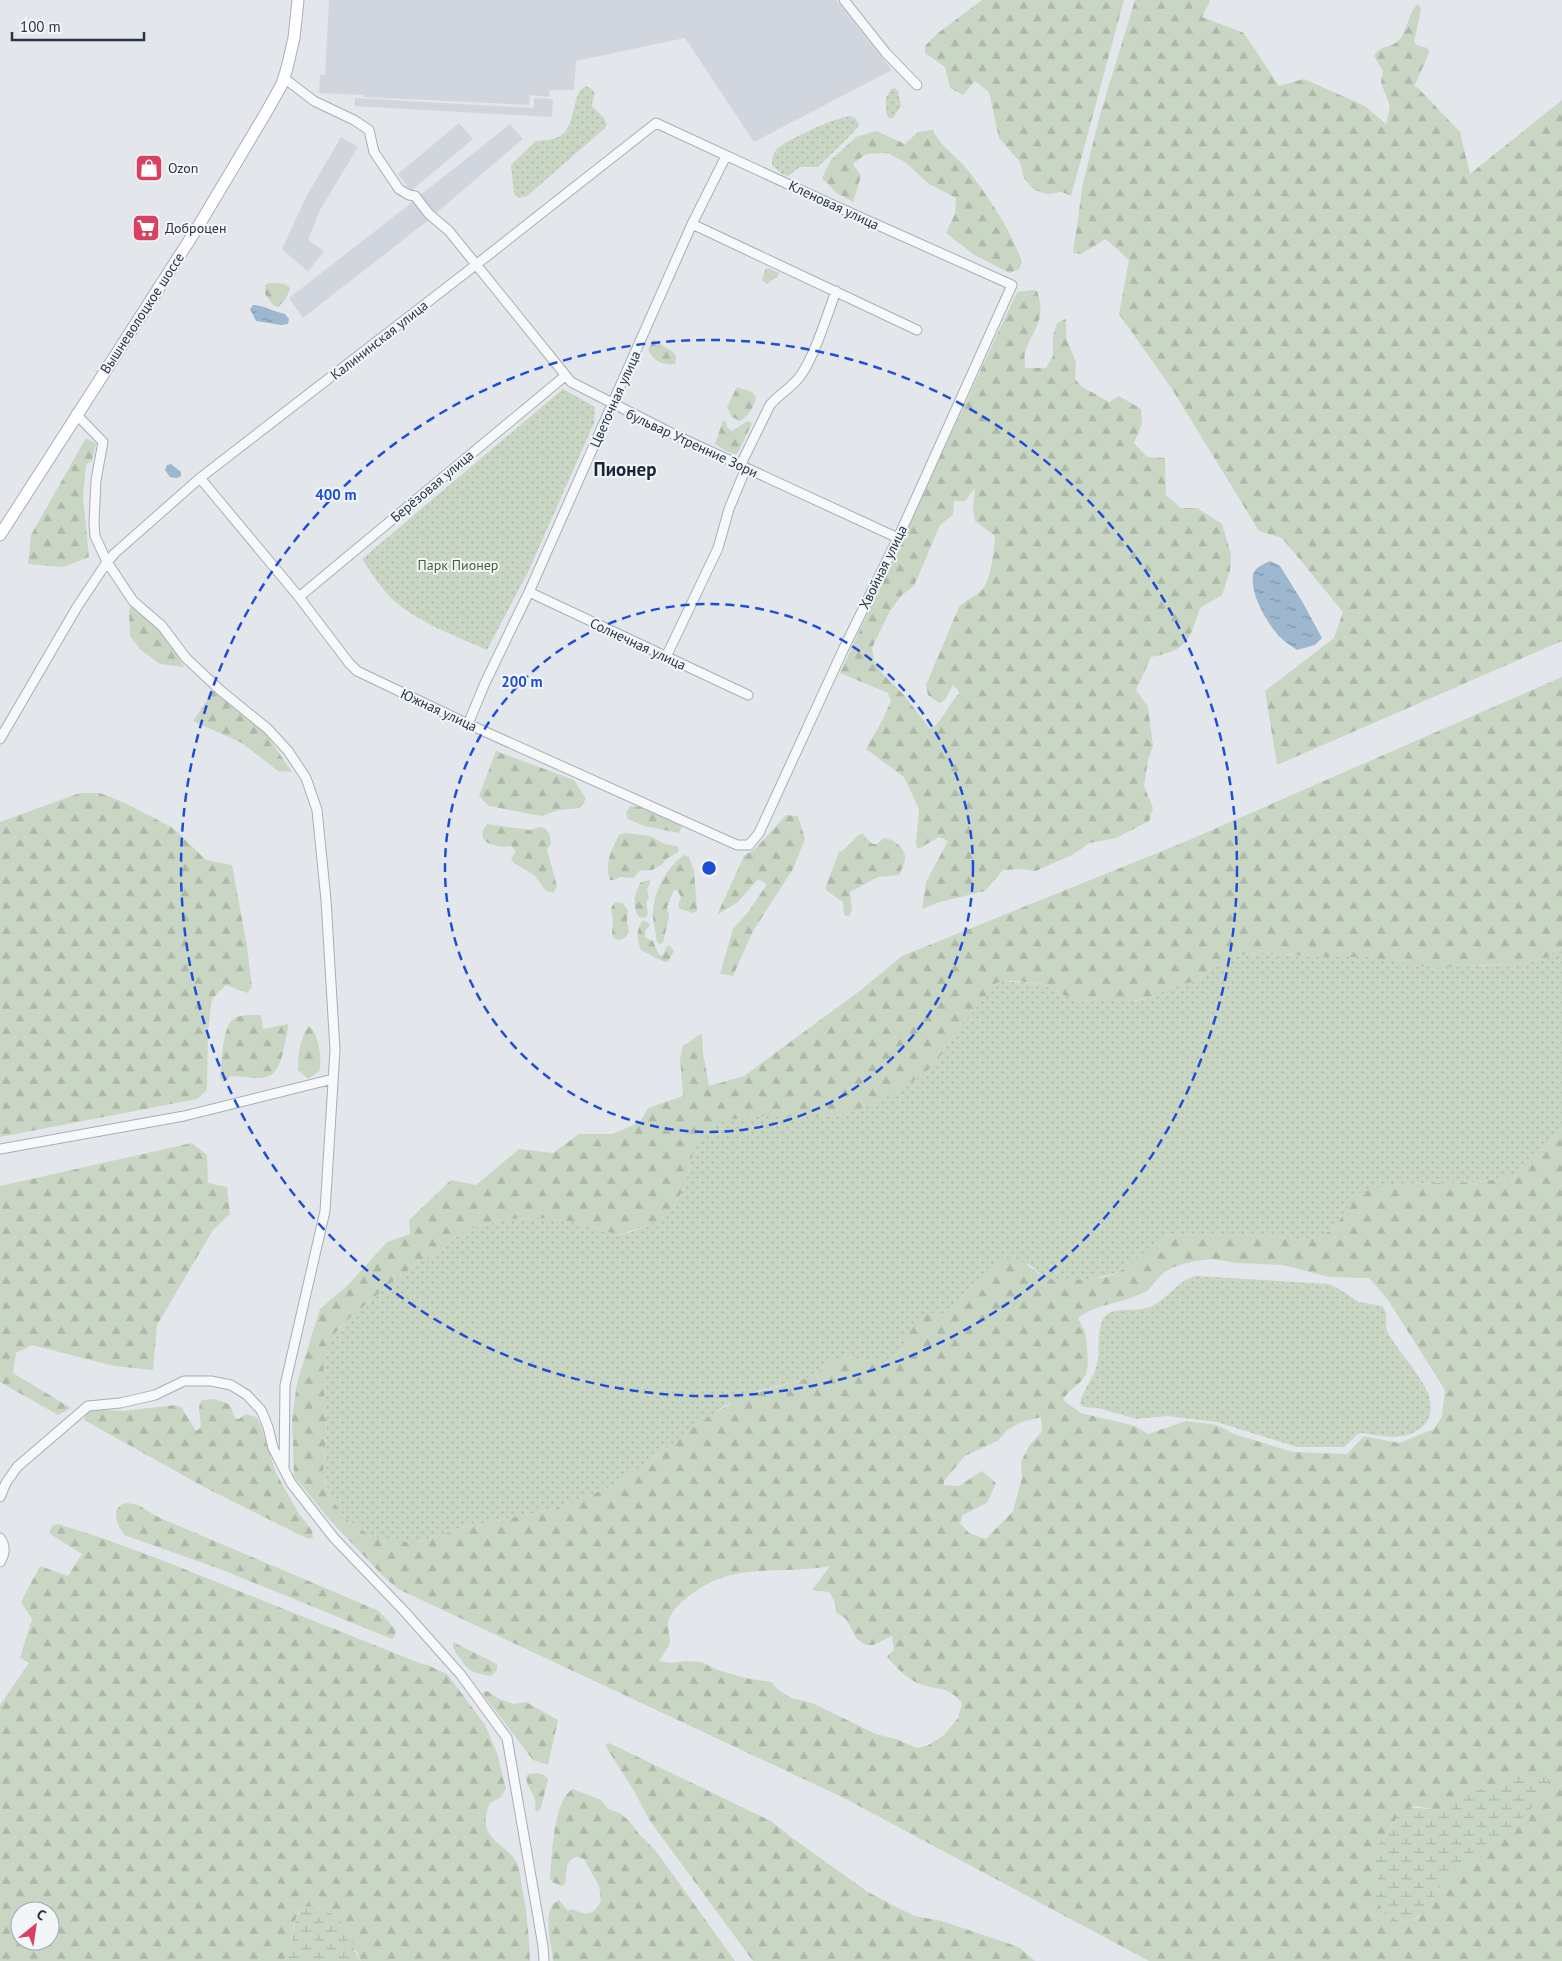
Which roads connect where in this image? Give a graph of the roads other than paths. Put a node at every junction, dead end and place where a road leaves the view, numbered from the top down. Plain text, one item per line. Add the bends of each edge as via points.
1 (298, 0) edge
2 (844, 0) edge
3 (284, 78) junction
4 (917, 86) dead end
5 (656, 123) joint
6 (726, 156) junction
7 (692, 224) junction
8 (477, 264) junction
9 (1012, 285) joint
10 (836, 291) junction
11 (917, 330) dead end
12 (565, 376) junction
13 (613, 404) junction
14 (76, 414) junction
15 (743, 467) junction
16 (200, 478) junction
17 (0, 535) edge
18 (898, 538) junction
19 (106, 562) junction
20 (529, 592) junction
21 (299, 596) junction
22 (666, 657) junction
23 (748, 695) dead end
24 (468, 724) junction
25 (0, 739) edge
26 (750, 845) joint
27 (333, 1079) junction
28 (0, 1149) edge
29 (284, 1469) junction
30 (0, 1497) edge
31 (0, 1538) edge
32 (0, 1562) edge
33 (544, 1961) edge

1 - 3 main road, Вышневолоцкое шоссе via 294,38
2 - 4 street
3 - 8 street, бульвар Утренние Зори via 314,101 369,130 374,152 399,189 415,196
3 - 14 main road, Вышневолоцкое шоссе via 268,112 196,230
5 - 6 street, Кленовая улица
5 - 8 street, Калининская улица
6 - 7 street, Цветочная улица
6 - 9 street, Кленовая улица
7 - 10 street
7 - 13 street, Цветочная улица
8 - 12 street, бульвар Утренние Зори
8 - 16 street, Калининская улица
9 - 18 street, Хвойная улица
10 - 11 street
10 - 15 street via 807,365 800,377 770,405
12 - 13 street, бульвар Утренние Зори
12 - 21 street, Берёзовая улица
13 - 15 street, бульвар Утренние Зори
13 - 20 street, Цветочная улица
14 - 17 main road, Вышневолоцкое шоссе
14 - 19 street via 103,442 96,480 94,523 95,536
15 - 18 street, бульвар Утренние Зори
15 - 22 street via 718,548
16 - 19 street, Калининская улица
16 - 21 street, Южная улица
18 - 26 street, Хвойная улица via 759,833
19 - 25 street, Калининская улица
19 - 27 street via 133,601 162,626 186,658 268,729 306,778 317,810 326,900 335,1050
20 - 22 street, Солнечная улица
20 - 24 street, Цветочная улица
21 - 24 street, Южная улица via 357,671
22 - 23 street, Солнечная улица
24 - 26 street, Южная улица via 737,846
27 - 28 street via 184,1116
27 - 29 street via 325,1210 285,1385
29 - 30 street via 273,1448 261,1410 247,1395 231,1385 184,1380 155,1395 88,1406 17,1467
29 - 33 street via 291,1483 334,1538 461,1675 507,1738
31 - 32 street via 5,1548

